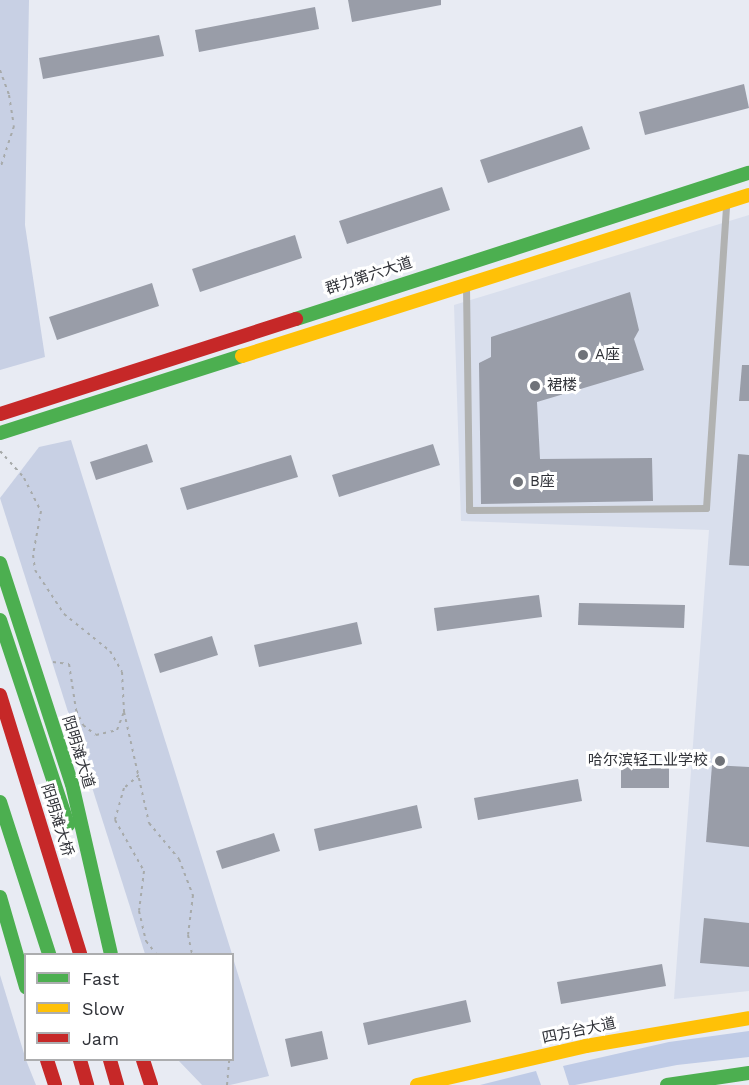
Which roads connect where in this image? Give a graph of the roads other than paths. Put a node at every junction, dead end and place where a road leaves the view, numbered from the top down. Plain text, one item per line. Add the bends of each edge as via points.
1 (749, 173) edge
2 (749, 195) edge
3 (727, 201) junction
4 (466, 284) junction
5 (0, 414) edge
6 (0, 433) edge
7 (0, 563) edge
8 (0, 620) edge
9 (0, 695) edge
10 (0, 802) edge
11 (0, 897) edge
12 (98, 910) junction
13 (0, 930) edge
14 (49, 953) edge
15 (80, 953) edge
16 (111, 953) edge
17 (24, 980) edge
18 (24, 994) edge
19 (749, 1018) edge
20 (48, 1061) edge
21 (81, 1061) edge
22 (111, 1061) edge
23 (144, 1061) edge
24 (749, 1073) edge
25 (55, 1085) edge
26 (87, 1085) edge
27 (117, 1085) edge
28 (151, 1085) edge
29 (417, 1085) edge
30 (668, 1085) edge

1 - 5 main road, 群力第六大道
2 - 3 main road
3 - 4 main road
3 - 4 lane via 706,508 469,510
4 - 6 main road
7 - 12 main road, 阳明滩大道 via 72,784
8 - 12 main road
9 - 15 main road, 阳明滩大桥
10 - 14 main road
11 - 17 main road
12 - 16 main road, 阳明滩大道
13 - 18 main road
19 - 29 main road, 四方台大道 via 586,1046
20 - 25 main road
21 - 26 main road
22 - 27 main road
23 - 28 main road
24 - 30 main road

